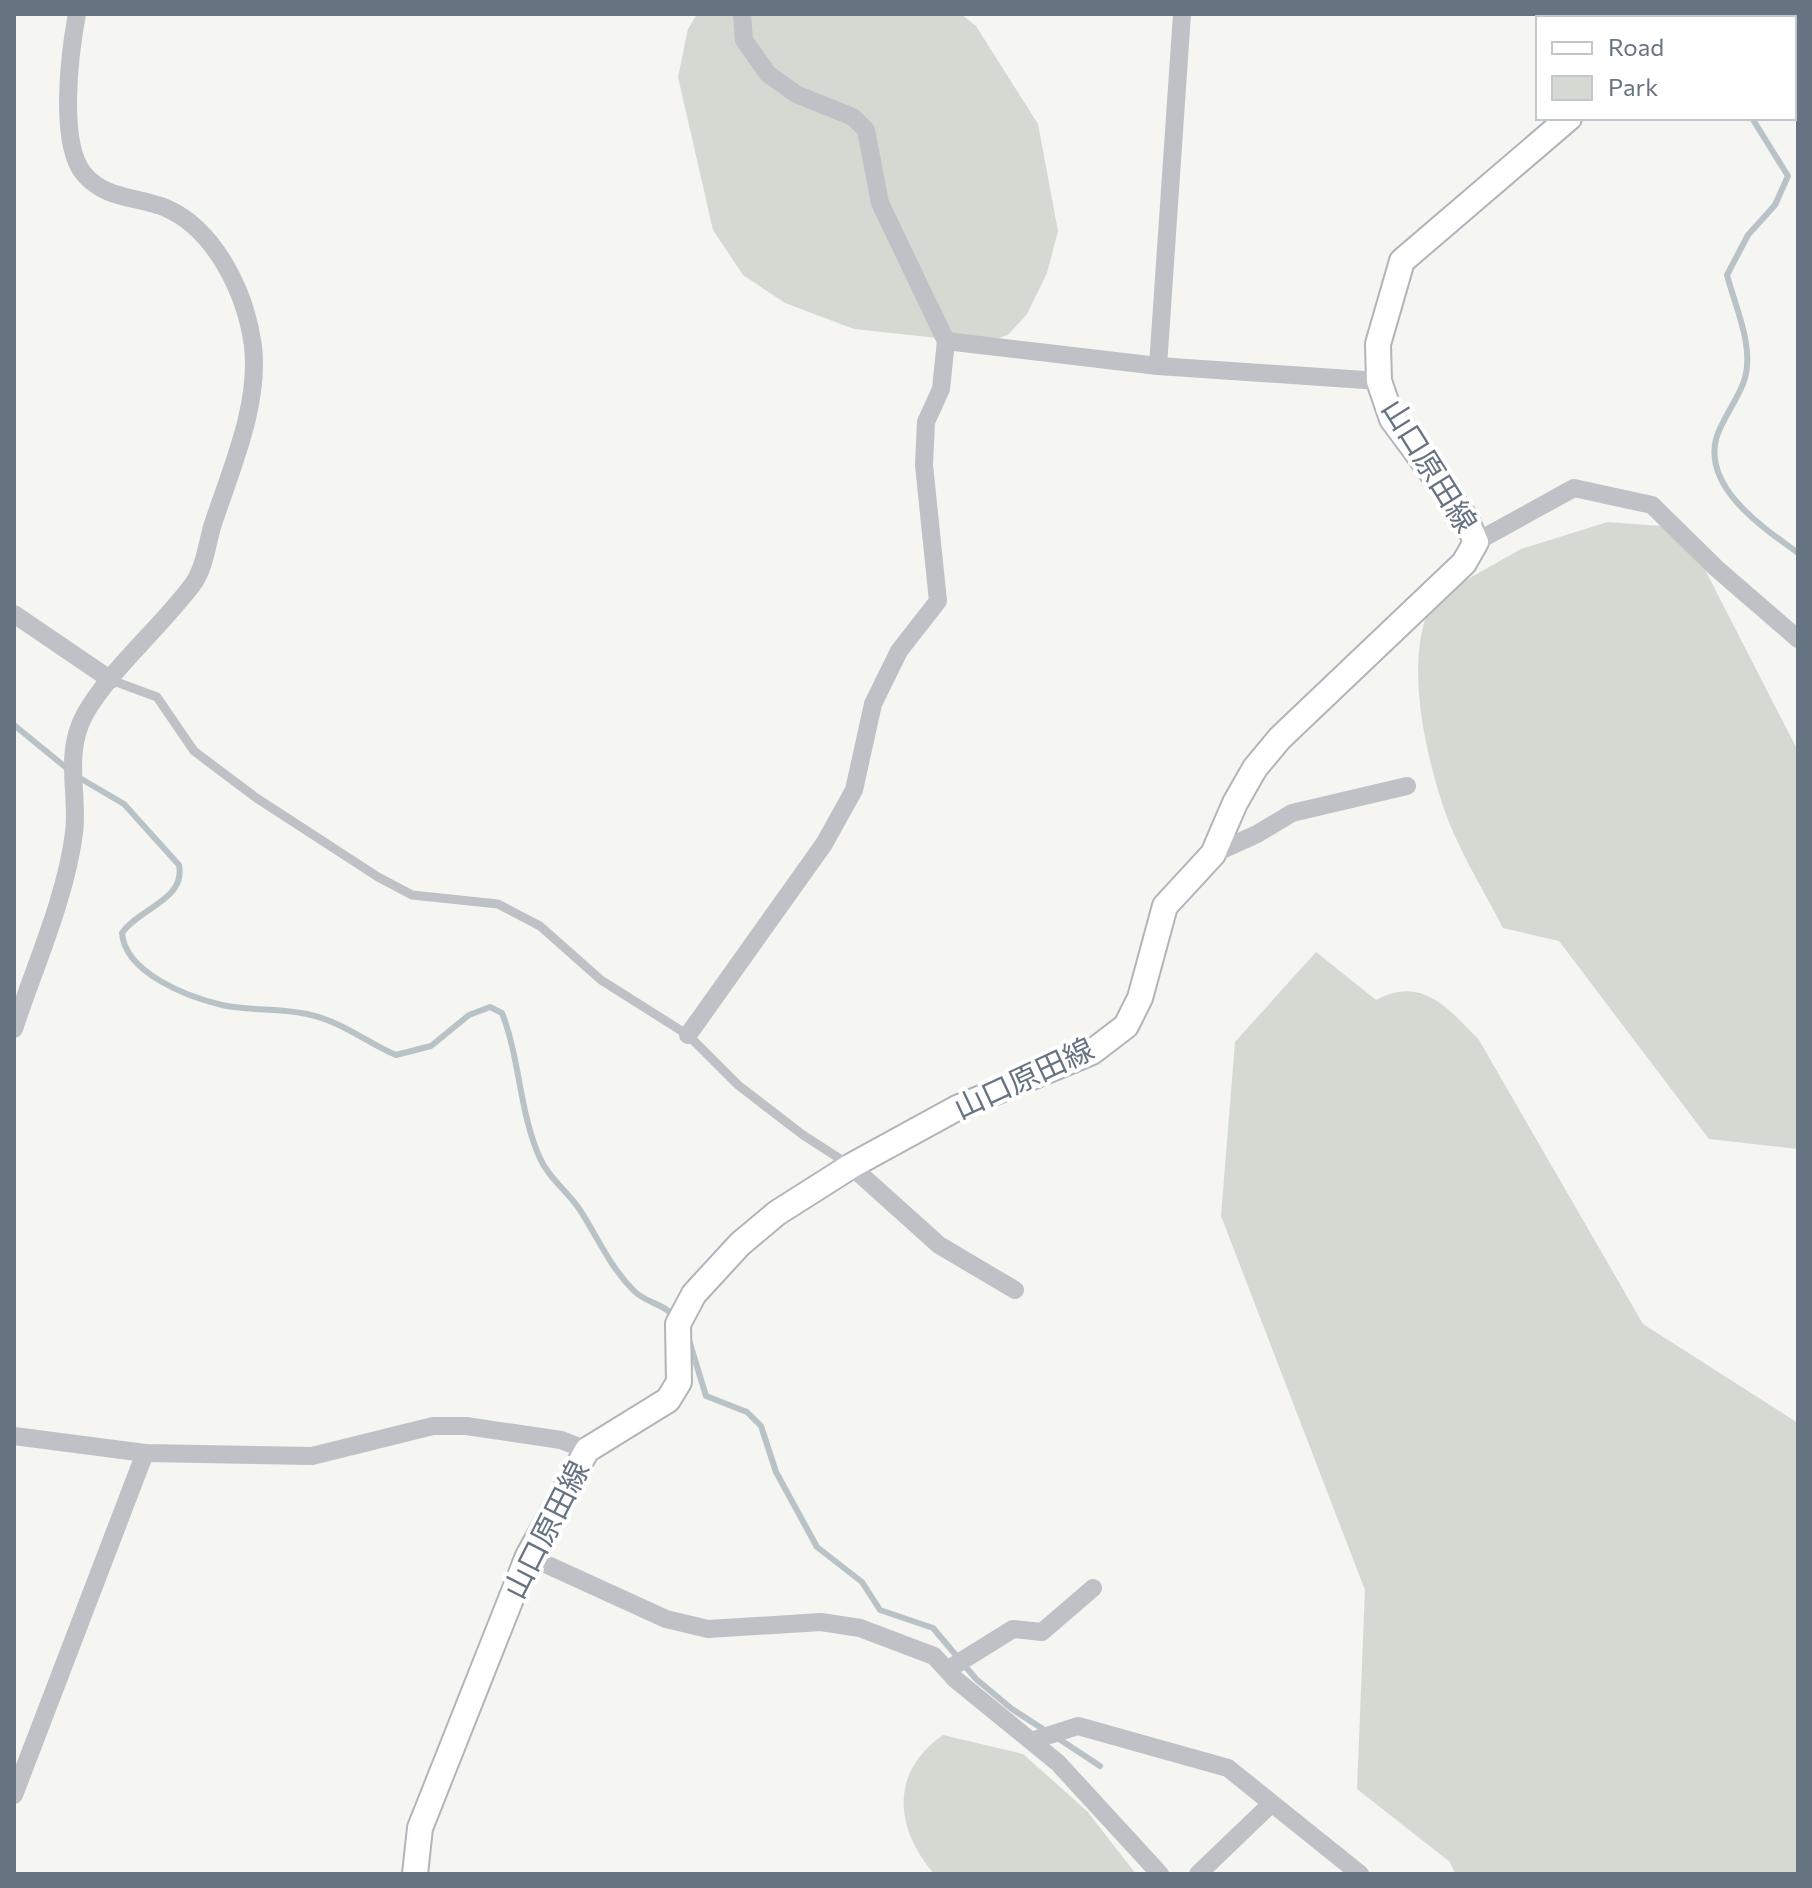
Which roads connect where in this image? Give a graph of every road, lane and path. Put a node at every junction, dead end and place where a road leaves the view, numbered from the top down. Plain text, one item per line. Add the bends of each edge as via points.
1 (77, 14) edge
2 (742, 14) edge
3 (1182, 14) edge
4 (1564, 120) edge
5 (1546, 128) edge
6 (946, 341) junction
7 (1158, 366) junction
8 (1379, 381) junction
9 (1476, 542) junction
10 (14, 614) edge
11 (1798, 639) edge
12 (111, 680) junction
13 (1407, 786) dead end
14 (1213, 854) junction
15 (14, 1029) edge
16 (688, 1035) junction
17 (851, 1166) junction
18 (1015, 1290) dead end
19 (14, 1436) edge
20 (587, 1450) junction
21 (145, 1453) junction
22 (528, 1556) junction
23 (1093, 1588) dead end
24 (947, 1670) junction
25 (1034, 1740) junction
26 (14, 1795) edge
27 (1271, 1804) junction
28 (415, 1874) edge
29 (1160, 1874) edge
30 (1198, 1874) edge
31 (1360, 1874) edge

1 - 12 street via 68,103 72,144 82,173 112,196 165,208 192,224 212,247 239,294 254,375 196,580
2 - 6 street via 744,40 768,74 796,94 853,117 866,130 880,203
3 - 7 street
4 - 5 main road, 山口原田線
5 - 8 main road, 山口原田線 via 1402,261 1378,344
6 - 7 street
6 - 16 street via 941,389 926,422 924,465 938,601 899,651 873,704 854,790 824,844
7 - 8 street
8 - 9 main road, 山口原田線 via 1392,419 1466,519
9 - 11 street via 1574,488 1652,505
9 - 14 main road, 山口原田線 via 1464,563 1263,758 1235,803
10 - 12 street
12 - 15 street via 84,715 73,755 75,831 66,872
12 - 16 lane via 157,697 194,751 378,877 412,895 498,904 540,926 601,980
13 - 14 street via 1292,813
14 - 17 main road, 山口原田線 via 1165,906 1140,998 1126,1026 1092,1052 957,1108
16 - 17 lane via 738,1085
17 - 18 street via 939,1245
17 - 20 main road, 山口原田線 via 777,1213 740,1244 694,1294 678,1324 679,1382 668,1400
19 - 21 street
20 - 21 street via 561,1440 433,1426 312,1456
20 - 22 main road, 山口原田線
21 - 26 street
22 - 24 street via 666,1619 708,1629 821,1622 860,1628 934,1656
22 - 28 main road, 山口原田線 via 420,1828
23 - 24 street via 1042,1632 1013,1629
24 - 25 street
25 - 27 street via 1078,1726 1228,1768
25 - 29 street
27 - 30 street
27 - 31 street

